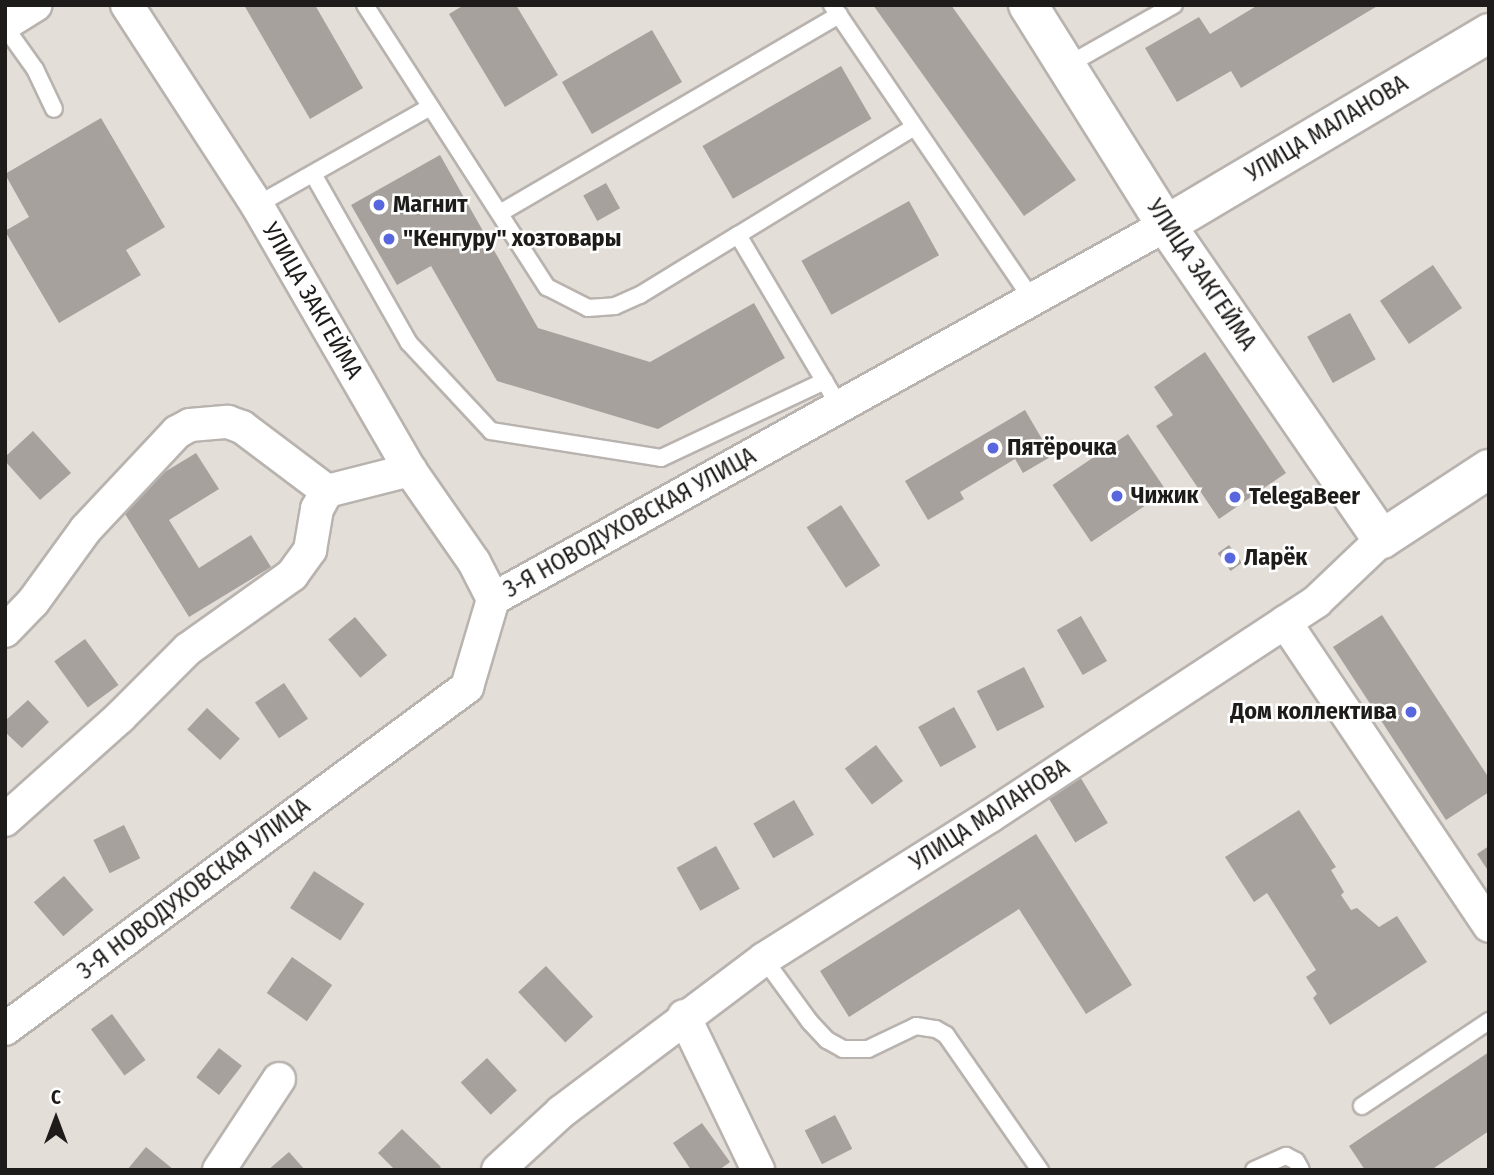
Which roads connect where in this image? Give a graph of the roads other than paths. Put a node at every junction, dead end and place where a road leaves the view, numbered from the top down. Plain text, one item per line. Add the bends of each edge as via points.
1 (36, 5) edge
2 (127, 5) edge
3 (365, 5) edge
4 (1028, 5) edge
5 (1174, 5) edge
6 (835, 10) edge
7 (5, 25) edge
8 (1489, 33) edge
9 (1066, 66) junction
10 (430, 107) junction
11 (54, 109) dead end
12 (914, 127) junction
13 (313, 174) junction
14 (257, 205) junction
15 (500, 213) junction
16 (1166, 225) junction
17 (738, 235) junction
18 (1032, 299) junction
19 (832, 394) junction
20 (1489, 469) edge
21 (410, 470) junction
22 (327, 491) junction
23 (1382, 540) junction
24 (493, 599) junction
25 (1285, 622) junction
26 (5, 631) edge
27 (5, 820) edge
28 (1489, 926) edge
29 (764, 959) junction
30 (684, 1016) junction
31 (1489, 1021) edge
32 (5, 1029) edge
33 (279, 1079) dead end
34 (1362, 1106) dead end
35 (219, 1170) edge
36 (498, 1170) edge
37 (758, 1170) edge
38 (1040, 1170) edge
39 (1254, 1170) edge
40 (1301, 1170) edge

1 - 7 street
2 - 14 street, УЛИЦА ЗАКГЕЙМА
3 - 10 lane
4 - 9 street, УЛИЦА ЗАКГЕЙМА
5 - 9 lane
6 - 12 lane
6 - 15 lane
7 - 11 lane via 35,69
8 - 16 street, УЛИЦА МАЛАНОВА
9 - 16 street, УЛИЦА ЗАКГЕЙМА
10 - 13 lane
10 - 15 lane
12 - 17 lane
12 - 18 lane
13 - 14 lane
13 - 19 lane via 409,342 491,431 661,458
14 - 21 street, УЛИЦА ЗАКГЕЙМА
15 - 17 lane via 547,287 588,307 615,306 640,295
16 - 18 street, 3-Я НОВОДУХОВСКАЯ УЛИЦА
16 - 23 street, УЛИЦА ЗАКГЕЙМА
17 - 19 lane
18 - 19 street, 3-Я НОВОДУХОВСКАЯ УЛИЦА
19 - 24 street, 3-Я НОВОДУХОВСКАЯ УЛИЦА
20 - 23 street, УЛИЦА МАЛАНОВА
21 - 22 street
21 - 24 street, УЛИЦА ЗАКГЕЙМА via 474,562
22 - 26 street via 242,427 228,422 190,425 177,432 86,529 33,602
22 - 27 street via 317,509 310,550 292,575 188,649
23 - 25 street, УЛИЦА МАЛАНОВА via 1317,601
24 - 32 street, 3-Я НОВОДУХОВСКАЯ УЛИЦА via 467,687
25 - 28 street
25 - 29 street, УЛИЦА МАЛАНОВА
29 - 30 street, УЛИЦА МАЛАНОВА
29 - 38 lane via 810,1022 843,1049 868,1049 916,1026 946,1035
30 - 36 street, УЛИЦА МАЛАНОВА via 561,1112
30 - 37 street
31 - 34 lane
33 - 35 street
39 - 40 lane via 1286,1156

